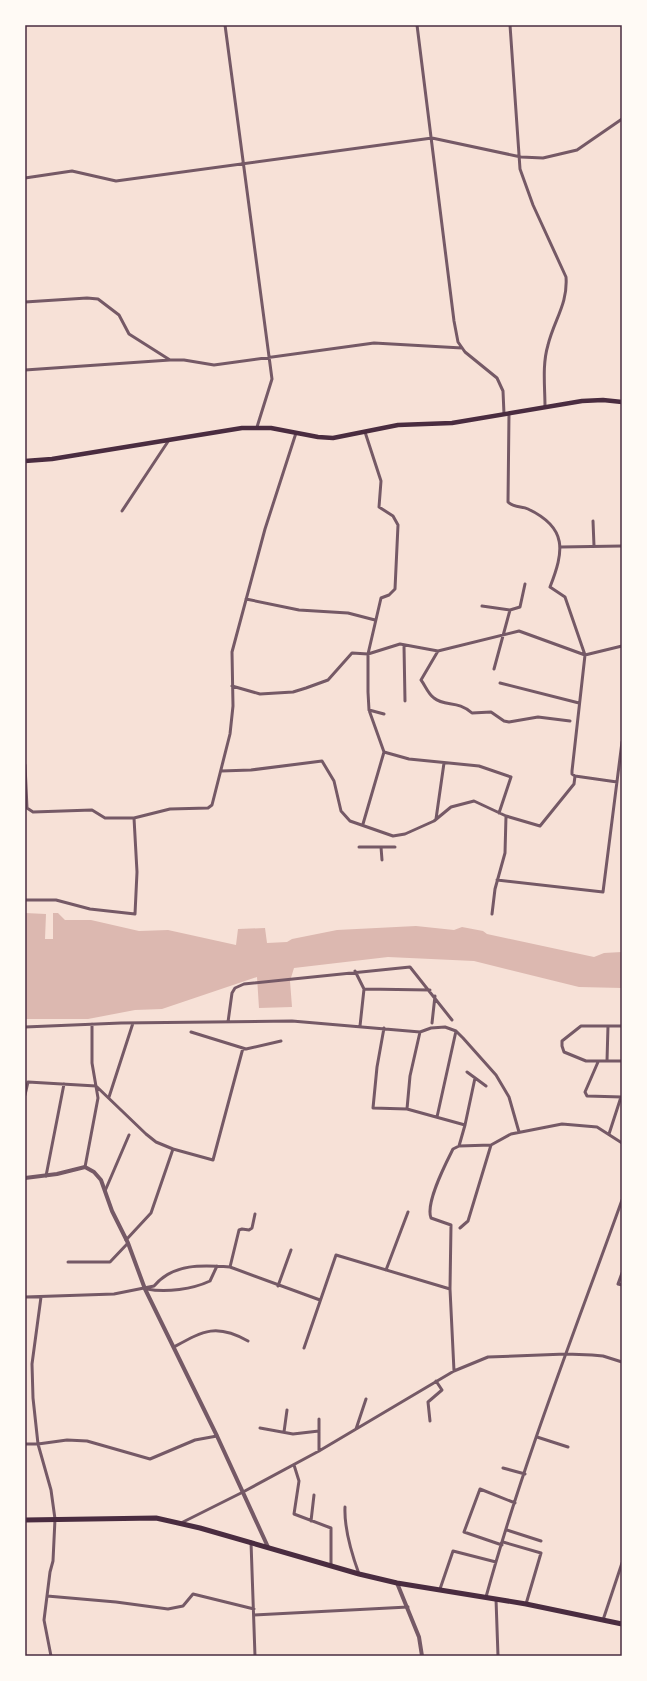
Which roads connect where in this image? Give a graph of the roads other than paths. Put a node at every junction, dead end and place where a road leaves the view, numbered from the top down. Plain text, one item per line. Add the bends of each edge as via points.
1 (225, 25) edge
2 (417, 25) edge
3 (510, 25) edge
4 (622, 119) edge
5 (432, 138) junction
6 (521, 157) junction
7 (242, 164) junction
8 (25, 178) edge
9 (25, 302) edge
10 (462, 348) junction
11 (269, 356) junction
12 (170, 360) junction
13 (25, 370) edge
14 (622, 402) edge
15 (545, 407) junction
16 (506, 413) junction
17 (257, 427) junction
18 (365, 432) junction
19 (296, 433) junction
20 (169, 440) junction
21 (25, 461) edge
22 (122, 511) dead end
23 (593, 521) dead end
24 (594, 546) junction
25 (622, 546) edge
26 (561, 547) junction
27 (525, 584) dead end
28 (246, 599) junction
29 (482, 606) dead end
30 (510, 610) junction
31 (375, 620) junction
32 (502, 634) junction
33 (404, 646) junction
34 (622, 646) edge
35 (438, 651) junction
36 (368, 654) junction
37 (585, 655) junction
38 (494, 669) dead end
39 (500, 683) dead end
40 (232, 686) junction
41 (405, 701) dead end
42 (579, 703) junction
43 (369, 710) junction
44 (384, 714) dead end
45 (570, 721) dead end
46 (622, 742) edge
47 (384, 752) junction
48 (444, 763) junction
49 (25, 765) edge
50 (221, 771) junction
51 (575, 776) junction
52 (617, 782) junction
53 (499, 813) junction
54 (506, 816) junction
55 (134, 818) junction
56 (436, 819) junction
57 (363, 824) junction
58 (359, 847) dead end
59 (381, 847) junction
60 (395, 847) dead end
61 (382, 860) dead end
62 (497, 880) junction
63 (25, 900) edge
64 (492, 914) dead end
65 (355, 971) junction
66 (364, 989) junction
67 (430, 990) junction
68 (435, 996) junction
69 (452, 1020) dead end
70 (228, 1022) junction
71 (133, 1023) junction
72 (432, 1023) dead end
73 (92, 1024) junction
74 (360, 1026) junction
75 (608, 1026) junction
76 (622, 1026) edge
77 (25, 1027) edge
78 (384, 1028) junction
79 (456, 1031) junction
80 (191, 1032) dead end
81 (420, 1032) junction
82 (281, 1041) dead end
83 (243, 1048) junction
84 (606, 1061) junction
85 (622, 1061) edge
86 (598, 1062) junction
87 (467, 1072) dead end
88 (476, 1078) junction
89 (64, 1084) junction
90 (96, 1086) junction
91 (486, 1086) dead end
92 (25, 1095) edge
93 (109, 1097) junction
94 (621, 1097) edge
95 (407, 1109) junction
96 (437, 1117) junction
97 (465, 1125) junction
98 (519, 1132) junction
99 (609, 1134) junction
100 (129, 1135) dead end
101 (622, 1143) edge
102 (491, 1145) junction
103 (459, 1146) junction
104 (173, 1149) junction
105 (85, 1167) junction
106 (46, 1176) junction
107 (25, 1178) edge
108 (105, 1191) junction
109 (622, 1200) edge
110 (408, 1212) dead end
111 (255, 1214) dead end
112 (460, 1228) dead end
113 (127, 1241) junction
114 (290, 1250) dead end
115 (68, 1262) dead end
116 (217, 1266) junction
117 (230, 1267) junction
118 (386, 1270) junction
119 (622, 1273) edge
120 (622, 1285) edge
121 (278, 1286) junction
122 (145, 1289) junction
123 (450, 1289) junction
124 (25, 1297) edge
125 (41, 1297) junction
126 (320, 1300) junction
127 (248, 1341) dead end
128 (174, 1347) junction
129 (304, 1348) dead end
130 (566, 1354) junction
131 (622, 1362) edge
132 (454, 1371) junction
133 (436, 1381) junction
134 (366, 1399) dead end
135 (287, 1410) dead end
136 (319, 1419) dead end
137 (430, 1421) dead end
138 (260, 1428) dead end
139 (356, 1429) junction
140 (319, 1431) junction
141 (284, 1432) junction
142 (217, 1436) junction
143 (537, 1437) junction
144 (25, 1444) edge
145 (38, 1444) junction
146 (568, 1447) dead end
147 (320, 1451) junction
148 (294, 1465) junction
149 (503, 1468) dead end
150 (525, 1474) junction
151 (243, 1492) junction
152 (314, 1495) dead end
153 (515, 1503) junction
154 (344, 1507) dead end
155 (56, 1519) junction
156 (25, 1520) edge
157 (311, 1521) junction
158 (181, 1523) junction
159 (507, 1530) junction
160 (541, 1541) dead end
161 (251, 1542) junction
162 (503, 1544) junction
163 (268, 1547) junction
164 (496, 1562) junction
165 (622, 1563) edge
166 (331, 1565) junction
167 (359, 1574) junction
168 (397, 1583) junction
169 (440, 1588) junction
170 (48, 1596) junction
171 (486, 1597) junction
172 (496, 1599) junction
173 (526, 1604) junction
174 (408, 1607) junction
175 (254, 1609) junction
176 (254, 1615) junction
177 (603, 1620) junction
178 (622, 1624) edge
179 (51, 1656) edge
180 (255, 1656) edge
181 (422, 1656) edge
182 (498, 1656) edge

1 - 7 street
2 - 5 street
3 - 6 street
4 - 6 street via 577,150 543,158
5 - 6 street
5 - 7 street
5 - 10 street via 454,321 458,342
6 - 15 street via 520,169 533,205 566,278 565,302 555,322 545,358
7 - 8 street via 116,181 72,171
7 - 11 street
9 - 12 street via 98,299 119,315 129,334
10 - 11 street via 374,343
10 - 16 street via 497,378 503,391
11 - 12 street via 214,365
11 - 17 street via 272,379
12 - 13 street
14 - 15 main road via 603,400
15 - 16 main road
16 - 18 main road via 452,423 398,425
16 - 26 street via 508,502 524,507 547,520 556,529
17 - 19 main road
17 - 20 main road
18 - 19 main road via 333,438
18 - 31 street via 381,481 379,507 393,516 398,525 395,589 389,596 381,598
19 - 28 street
20 - 21 main road
20 - 22 street
23 - 24 street
24 - 25 street
24 - 26 street
26 - 37 street via 558,566 550,587 566,597
27 - 30 street via 520,606
28 - 31 street via 299,610 335,612
28 - 40 street via 232,652
29 - 30 street
30 - 32 street
31 - 36 street
32 - 35 street
32 - 37 street via 519,631
32 - 38 street
33 - 35 street
33 - 36 street via 400,644
33 - 41 street
34 - 37 street
35 - 45 street via 421,680 432,698 465,706 472,713 491,712 509,722 538,717
36 - 40 street via 352,653 328,680 294,692 260,694
36 - 43 street
37 - 42 street
39 - 42 street
40 - 50 street via 233,713
42 - 51 street via 572,771
43 - 44 street
43 - 47 street
46 - 52 street
47 - 48 street via 410,759
47 - 57 street
48 - 53 street via 479,766 510,776
48 - 56 street
49 - 55 street via 27,808 33,812 92,810 104,818
50 - 55 street via 212,805 208,808 170,809
50 - 57 street via 322,761 334,781 340,811 350,821
51 - 52 street
51 - 54 street via 574,784 540,826
52 - 62 street via 603,892
53 - 54 street
53 - 56 street via 474,801 451,807
54 - 62 street via 505,853
55 - 63 street via 137,872 135,914 90,909 56,900
56 - 57 street via 405,834 393,836
58 - 59 street
59 - 60 street
59 - 61 street
62 - 64 street
65 - 66 street
65 - 67 street via 410,967
65 - 70 street via 244,984 235,988 232,993
66 - 67 street
66 - 74 street
67 - 68 street
68 - 69 street
68 - 72 street
70 - 71 street
70 - 74 street via 292,1021
71 - 73 street
71 - 93 street
73 - 77 street
73 - 90 street via 92,1063
74 - 78 street
75 - 76 street
75 - 84 street
75 - 86 street via 581,1026 562,1041 564,1052 586,1061
78 - 81 street
78 - 95 street via 373,1108
79 - 81 street via 445,1027
79 - 96 street
79 - 98 street via 496,1075 509,1097
80 - 83 street
81 - 95 street via 410,1076
82 - 83 street
83 - 104 street via 213,1160
84 - 85 street
84 - 86 street
86 - 94 street via 585,1092 587,1096
87 - 88 street
88 - 91 street
88 - 97 street
89 - 90 street
89 - 92 street via 28,1082
89 - 106 street
90 - 93 street
90 - 105 street via 98,1098
93 - 104 street via 146,1134 156,1142
94 - 99 street
95 - 96 street
96 - 97 street
97 - 103 street
98 - 99 street via 562,1124 597,1127
98 - 102 street
99 - 101 street
100 - 108 street
102 - 103 street
102 - 112 street via 468,1221
103 - 123 street via 453,1149 448,1158 432,1199 430,1214 431,1218 451,1225
104 - 113 street via 151,1213
105 - 106 street
105 - 108 street via 101,1180
106 - 107 street
108 - 113 street
109 - 130 street
110 - 118 street
111 - 117 street via 252,1228 239,1230
113 - 115 street via 110,1262
113 - 122 street
114 - 121 street
116 - 117 street
116 - 122 street via 193,1266 172,1271 154,1286
116 - 122 street via 210,1281 200,1285 156,1291
117 - 121 street
118 - 123 street
118 - 126 street via 336,1255
119 - 120 street via 618,1284
121 - 126 street
122 - 125 street via 114,1294
122 - 128 street
123 - 132 street
124 - 125 street
125 - 145 street via 32,1364
126 - 129 street
127 - 128 street via 216,1329 199,1334
128 - 142 street
130 - 131 street via 603,1356
130 - 132 street via 488,1357
130 - 143 street
132 - 133 street
133 - 137 street via 442,1390 428,1402
133 - 139 street
134 - 139 street
135 - 141 street
136 - 140 street
138 - 141 street
139 - 147 street
140 - 141 street via 293,1434
140 - 147 street
142 - 145 street via 195,1440 150,1459 87,1441 67,1440
142 - 151 street
143 - 146 street
143 - 150 street
144 - 145 street
145 - 155 street via 52,1490
147 - 148 street
148 - 151 street
148 - 157 street via 299,1481 294,1514
149 - 150 street
150 - 153 street
151 - 158 street
151 - 163 street
152 - 157 street
153 - 159 street
153 - 162 street via 480,1489 464,1532
154 - 167 street via 351,1552
155 - 156 main road
155 - 158 main road via 156,1518
155 - 170 street via 54,1561 50,1572
157 - 166 street via 331,1528
158 - 161 main road
159 - 160 street
159 - 162 street
161 - 163 main road
161 - 175 street
162 - 164 street
162 - 173 street via 541,1553
163 - 166 main road
164 - 169 street via 453,1550
164 - 171 street
165 - 177 street
166 - 167 main road
167 - 168 main road
168 - 169 main road
168 - 174 street
169 - 171 main road
170 - 175 street via 168,1609 183,1606 193,1594
170 - 179 street via 44,1620
171 - 172 main road
172 - 173 main road
172 - 182 street
173 - 177 main road
174 - 176 street
174 - 181 street via 419,1637
175 - 176 street
176 - 180 street
177 - 178 main road

